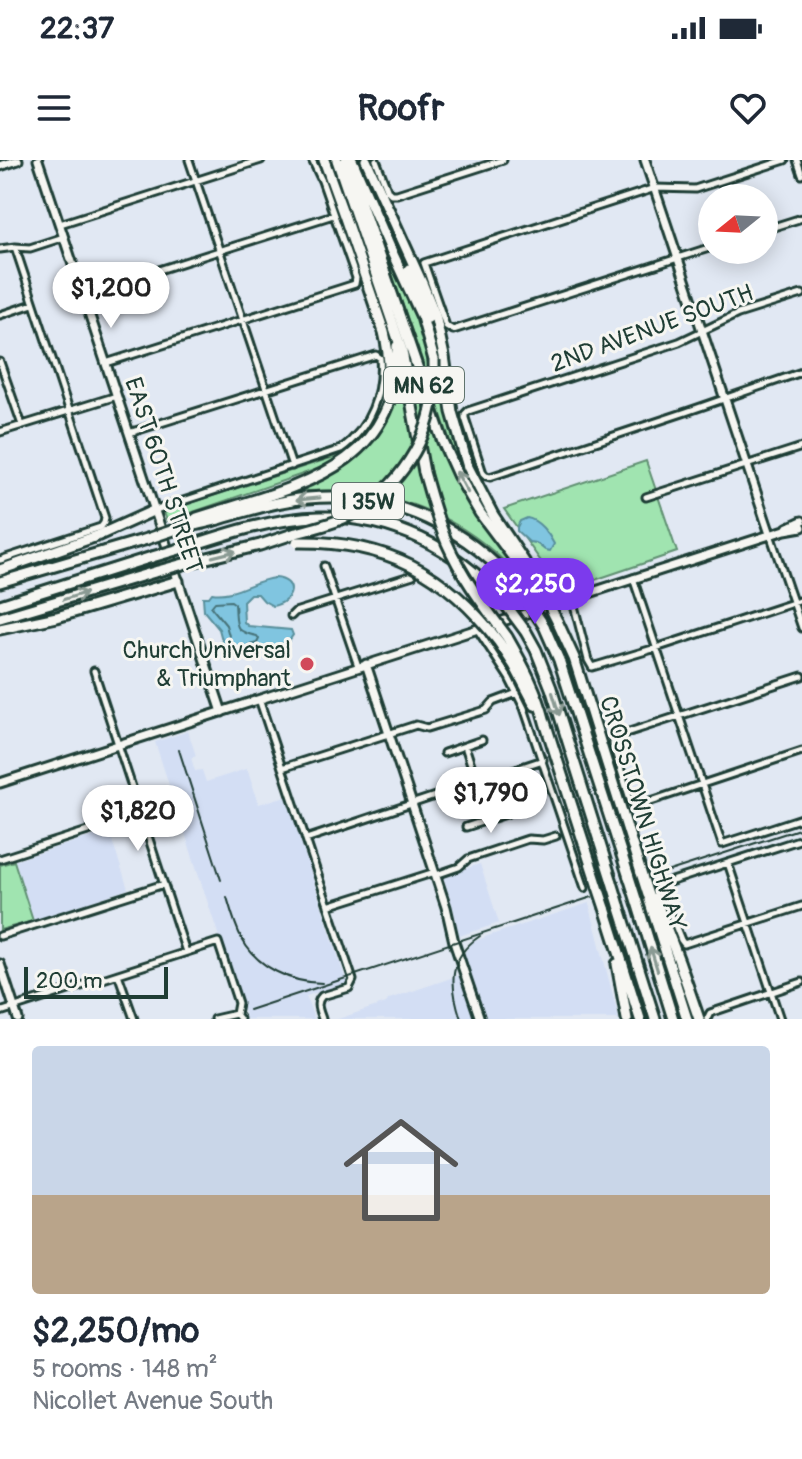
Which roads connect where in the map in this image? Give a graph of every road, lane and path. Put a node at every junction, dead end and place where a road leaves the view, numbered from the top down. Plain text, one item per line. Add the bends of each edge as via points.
1 (18, 160) edge
2 (38, 160) edge
3 (189, 160) edge
4 (261, 160) edge
5 (312, 160) edge
6 (324, 160) edge
7 (337, 160) edge
8 (346, 160) edge
9 (352, 160) edge
10 (366, 160) edge
11 (376, 160) edge
12 (503, 160) edge
13 (645, 160) edge
14 (785, 160) edge
15 (797, 160) edge
16 (0, 166) edge
17 (802, 175) edge
18 (196, 181) junction
19 (655, 188) junction
20 (386, 206) junction
21 (333, 215) junction
22 (802, 218) edge
23 (60, 224) junction
24 (778, 226) edge
25 (64, 237) junction
26 (15, 247) junction
27 (0, 249) edge
28 (219, 250) junction
29 (698, 252) edge
30 (678, 258) junction
31 (83, 294) junction
32 (802, 294) edge
33 (33, 304) junction
34 (0, 315) edge
35 (243, 320) junction
36 (703, 332) junction
37 (396, 337) junction
38 (434, 360) junction
39 (0, 362) edge
40 (106, 363) junction
41 (802, 372) edge
42 (267, 389) junction
43 (117, 396) junction
44 (724, 398) junction
45 (69, 411) junction
46 (22, 425) junction
47 (0, 432) edge
48 (374, 432) junction
49 (129, 433) junction
50 (802, 447) edge
51 (747, 465) junction
52 (292, 466) junction
53 (646, 497) dead end
54 (155, 510) junction
55 (802, 521) edge
56 (802, 527) edge
57 (182, 528) junction
58 (785, 530) junction
59 (770, 534) junction
60 (296, 538) junction
61 (0, 560) edge
62 (324, 566) dead end
63 (0, 570) edge
64 (413, 575) dead end
65 (633, 578) junction
66 (178, 581) junction
67 (0, 582) edge
68 (540, 590) junction
69 (572, 598) junction
70 (335, 599) junction
71 (802, 600) edge
72 (794, 602) junction
73 (0, 605) edge
74 (291, 616) dead end
75 (0, 618) edge
76 (802, 628) edge
77 (0, 629) edge
78 (477, 629) junction
79 (503, 640) junction
80 (656, 648) junction
81 (362, 665) junction
82 (94, 671) dead end
83 (802, 676) edge
84 (517, 693) junction
85 (259, 699) junction
86 (222, 712) junction
87 (678, 716) junction
88 (389, 733) junction
89 (482, 740) dead end
90 (118, 745) junction
91 (465, 746) junction
92 (802, 751) edge
93 (444, 753) dead end
94 (543, 760) junction
95 (282, 768) junction
96 (477, 781) junction
97 (0, 783) edge
98 (701, 784) junction
99 (412, 803) junction
100 (141, 814) junction
101 (506, 814) dead end
102 (802, 818) edge
103 (489, 820) junction
104 (466, 827) dead end
105 (556, 836) dead end
106 (306, 839) junction
107 (802, 839) edge
108 (0, 859) edge
109 (728, 863) junction
110 (435, 873) junction
111 (164, 884) junction
112 (585, 888) dead end
113 (654, 893) junction
114 (328, 906) junction
115 (802, 906) edge
116 (748, 924) junction
117 (610, 926) junction
118 (0, 936) edge
119 (186, 952) junction
120 (0, 964) edge
121 (118, 974) junction
122 (802, 982) edge
123 (771, 993) junction
124 (14, 1007) junction
125 (0, 1012) edge
126 (238, 1016) edge
127 (704, 1018) edge
128 (18, 1019) edge
129 (134, 1019) edge
130 (214, 1019) edge
131 (322, 1019) edge
132 (480, 1019) edge
133 (627, 1019) edge
134 (640, 1019) edge
135 (655, 1019) edge
136 (673, 1019) edge
137 (687, 1019) edge
138 (780, 1019) edge

1 - 16 street
2 - 23 street, EAST 60TH STREET
3 - 18 street
4 - 18 street
5 - 21 street
6 - 48 highway via 388,351 388,388
7 - 37 highway, MN 62
68 -> 8 highway, MN 62 via 480,513 450,459
9 - 38 highway via 422,317
10 - 20 highway
11 - 12 street via 391,194
13 - 19 street
14 - 19 street via 695,189
15 - 17 street
18 - 23 street
18 - 28 street
19 - 30 street
19 - 30 street via 424,263 453,330
20 - 38 highway via 428,318
20 - 68 highway via 435,315 468,467
21 - 28 street
21 - 35 street via 355,284
22 - 24 street
23 - 25 street, EAST 60TH STREET
25 - 26 street
25 - 31 street, EAST 60TH STREET
26 - 27 street
26 - 33 street
28 - 31 street
28 - 35 street
29 - 30 street
30 - 36 street
31 - 40 street, EAST 60TH STREET
32 - 36 street, 2ND AVENUE SOUTH via 738,314
33 - 34 street
33 - 45 street
35 - 40 street
35 - 42 street
36 - 44 street
36 - 44 street, 2ND AVENUE SOUTH via 468,411 465,418 483,473 490,477
37 - 48 highway via 392,397
37 - 79 highway, MN 62, bridge via 419,453 439,521
38 - 60 highway, bridge via 426,424 400,474 363,508
39 - 46 street
40 - 43 street, EAST 60TH STREET
41 - 44 street
42 - 49 street
42 - 52 street
42 - 52 street via 380,358 380,386 367,420 351,442
43 - 45 street
43 - 49 street, EAST 60TH STREET
44 - 51 street
45 - 46 street
45 - 61 street via 104,523
46 - 47 street
48 - 57 highway via 358,451 314,478 197,518
49 - 54 street, EAST 60TH STREET
50 - 51 street
51 - 53 street
51 - 59 street
52 - 54 street
54 - 63 highway
54 - 66 street, EAST 60TH STREET
55 - 58 street
56 - 58 street
57 - 67 highway, I 35W, bridge
136 -> 57 highway, I 35W, bridge via 559,660 544,626 508,575 455,532 394,506 360,499 273,503
58 - 59 street
59 - 65 street
59 - 72 street
75 -> 60 highway, bridge via 187,563
60 - 79 highway, bridge via 352,545 408,562 458,596
62 - 70 street
64 - 70 street
65 - 69 street
65 - 80 street
66 - 77 highway
66 - 86 street, EAST 60TH STREET
68 - 113 highway, CROSSTOWN HIGHWAY / MN 62, bridge via 574,658 632,843
69 - 78 street
69 - 80 street via 592,667
70 - 74 street
70 - 81 street
71 - 72 street
72 - 76 street
72 - 80 street
73 -> 135 highway, I 35W, bridge via 283,520 351,517 447,551 503,601 540,659
78 - 81 street
78 - 84 street
79 - 117 highway, MN 62, bridge via 539,700
80 - 87 street
81 - 85 street
81 - 88 street
82 - 90 street
83 - 87 street
84 - 88 street via 486,710
84 - 94 street
85 - 86 street
85 - 95 street
86 - 90 street
87 - 98 street
87 - 98 street via 617,736 613,745 633,804
88 - 95 street
88 - 99 street
89 - 91 street
90 - 97 street
90 - 100 street
91 - 93 street
91 - 96 street
92 - 98 street
94 - 96 street
94 - 112 street
95 - 106 street
96 - 99 street
96 - 103 street
98 - 102 street via 722,844
99 - 106 street
99 - 110 street
100 - 108 street
100 - 111 street
101 - 103 street
103 - 104 street
105 - 110 street via 528,839
106 - 114 street
107 - 109 street
109 - 113 street via 663,884
109 - 116 street
110 - 114 street
110 - 132 street
111 - 118 street
111 - 119 street
113 - 116 street via 684,944
113 - 127 highway
113 - 137 highway, CROSSTOWN HIGHWAY / MN 62
114 - 131 street via 353,980 349,988 319,999
115 - 116 street
116 - 123 street
117 - 133 highway
117 - 134 highway, MN 62
119 - 121 street
119 - 126 street via 218,942
120 - 124 street
121 - 124 street
121 - 129 street
122 - 123 street
123 - 127 street
123 - 138 street
124 - 125 street
124 - 128 street
126 - 130 street

